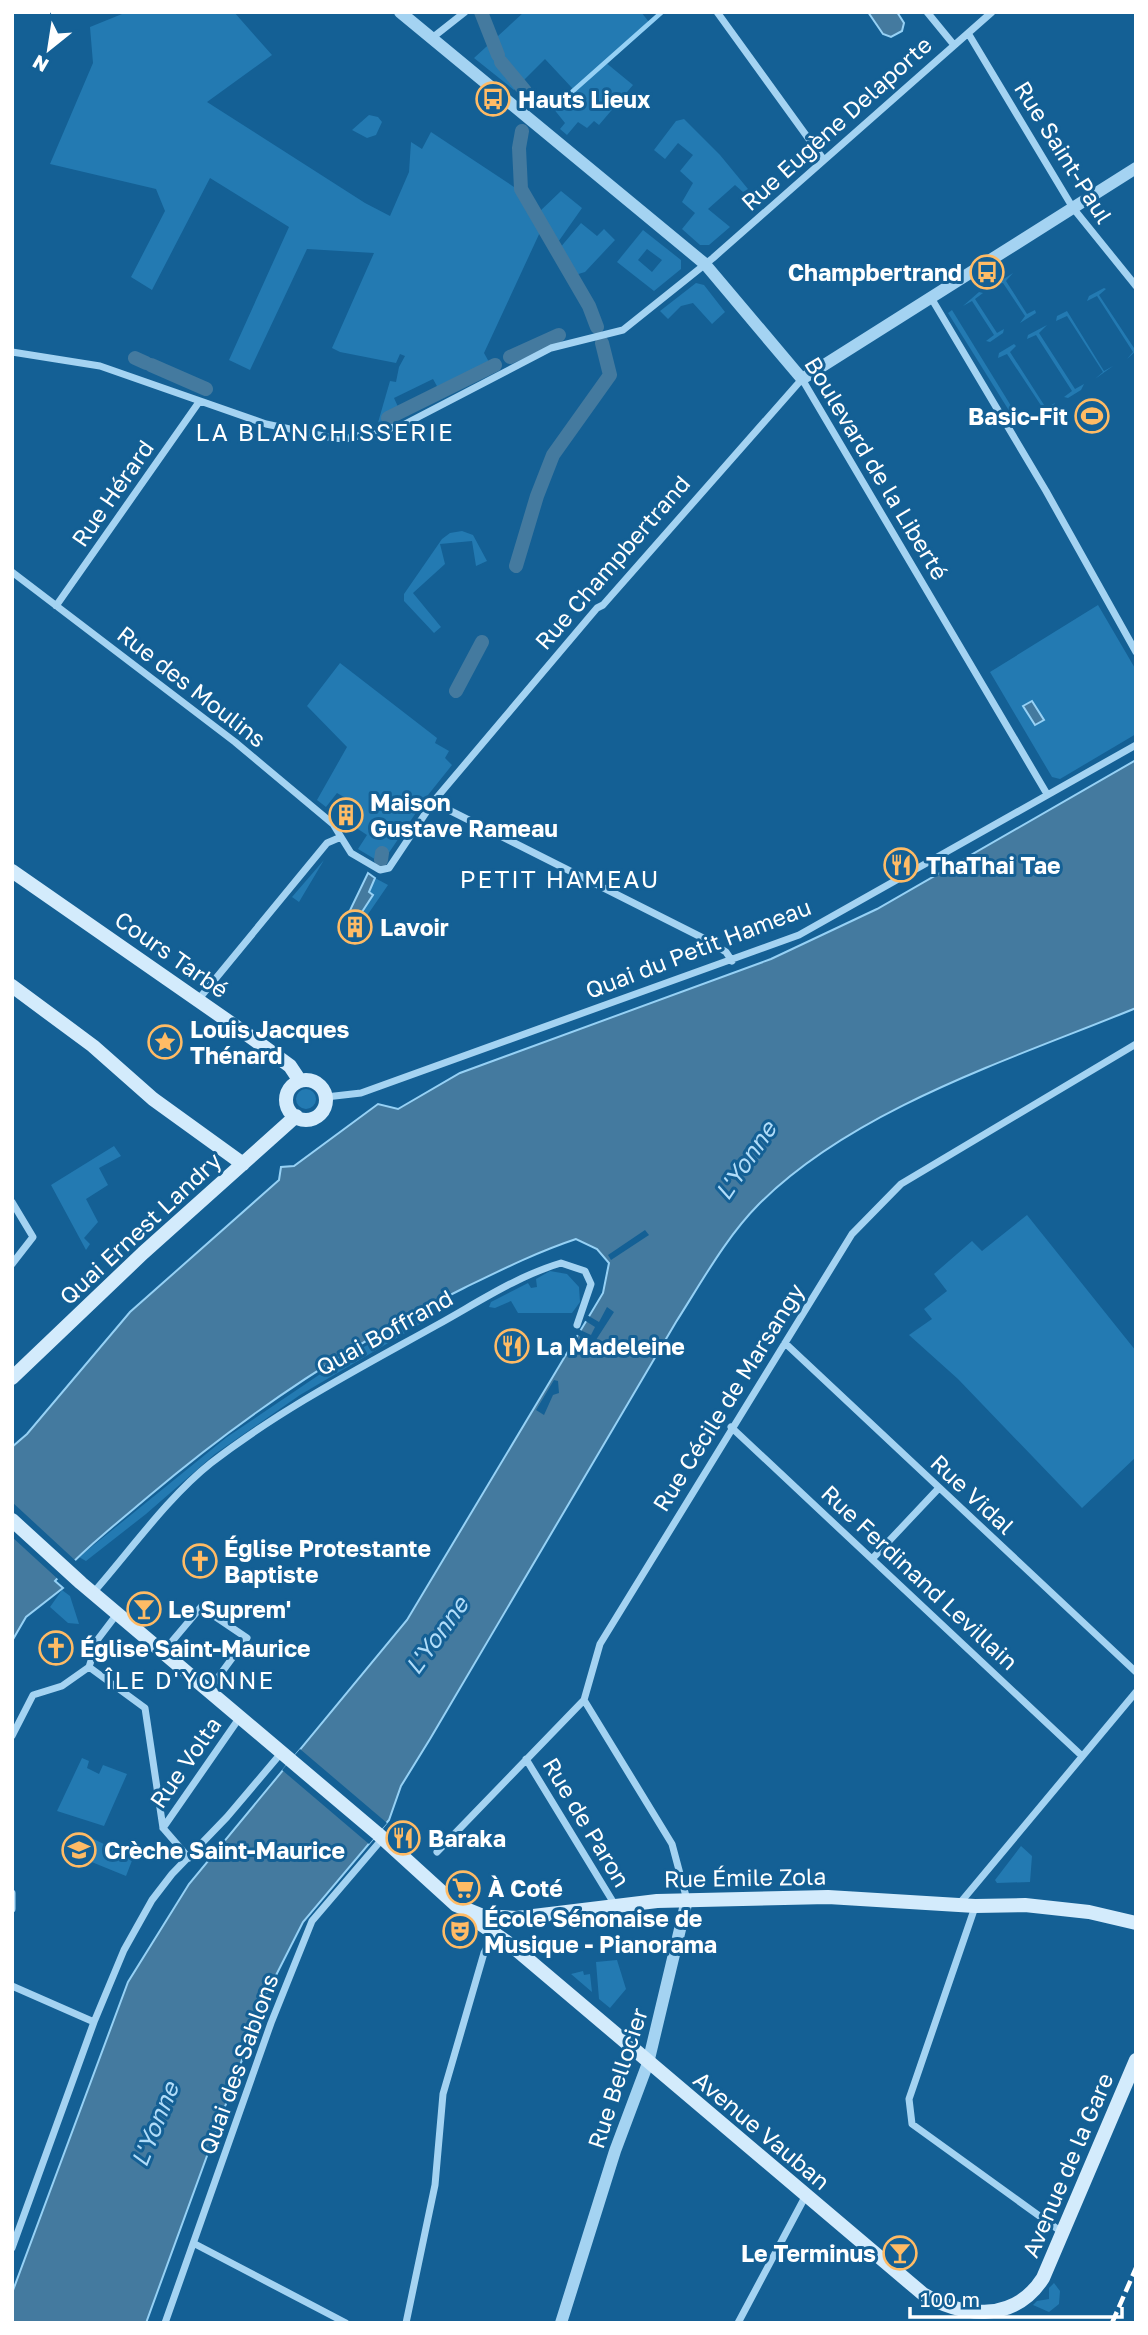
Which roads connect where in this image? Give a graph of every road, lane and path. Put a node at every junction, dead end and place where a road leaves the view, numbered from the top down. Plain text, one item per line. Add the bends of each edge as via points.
1 (400, 12) edge
2 (465, 12) edge
3 (717, 12) edge
4 (927, 12) edge
5 (992, 12) edge
6 (968, 33) junction
7 (432, 38) junction
8 (954, 45) junction
9 (824, 160) junction
10 (1136, 168) edge
11 (1073, 208) junction
12 (705, 264) junction
13 (1135, 285) edge
14 (930, 296) junction
15 (12, 352) edge
16 (802, 379) junction
17 (199, 402) junction
18 (12, 572) edge
19 (56, 606) junction
20 (1136, 652) edge
21 (1136, 745) edge
22 (1047, 794) junction
23 (433, 802) junction
24 (341, 837) junction
25 (12, 871) edge
26 (732, 961) junction
27 (12, 986) edge
28 (198, 1000) junction
29 (1136, 1044) edge
30 (300, 1081) junction
31 (326, 1097) junction
32 (296, 1116) junction
33 (243, 1164) junction
34 (12, 1202) edge
35 (12, 1264) edge
36 (577, 1325) dead end
37 (785, 1343) junction
38 (14, 1377) edge
39 (731, 1427) junction
40 (938, 1489) junction
41 (12, 1520) edge
42 (872, 1559) junction
43 (93, 1593) junction
44 (117, 1614) junction
45 (163, 1653) junction
46 (89, 1667) junction
47 (1136, 1672) edge
48 (208, 1690) junction
49 (1136, 1692) edge
50 (584, 1700) junction
51 (240, 1717) junction
52 (12, 1736) edge
53 (287, 1756) junction
54 (1082, 1756) junction
55 (526, 1759) junction
56 (163, 1828) junction
57 (380, 1836) junction
58 (437, 1852) dead end
59 (188, 1858) junction
60 (12, 1893) edge
61 (687, 1900) junction
62 (960, 1904) junction
63 (456, 1905) junction
64 (615, 1905) junction
65 (975, 1906) junction
66 (12, 1909) edge
67 (517, 1918) junction
68 (1136, 1923) edge
69 (494, 1934) junction
70 (511, 1945) junction
71 (12, 1986) edge
72 (94, 2022) junction
73 (1136, 2060) edge
74 (648, 2063) junction
75 (805, 2197) junction
76 (1064, 2234) junction
77 (195, 2244) junction
78 (12, 2248) edge
79 (1003, 2311) joint
80 (165, 2323) edge
81 (346, 2323) edge
82 (406, 2323) edge
83 (561, 2323) edge
84 (738, 2323) edge

1 - 7 street, Boulevard de la Liberté
2 - 7 street
3 - 9 street
4 - 8 street
5 - 6 street, Rue Eugène Delaporte
6 - 8 street, Rue Eugène Delaporte
6 - 11 street, Rue Saint-Paul
7 - 12 street, Boulevard de la Liberté
8 - 9 street, Rue Eugène Delaporte
9 - 12 street, Rue Eugène Delaporte
10 - 11 street, Rue Champbertrand
11 - 13 street, Rue Saint-Paul
11 - 14 street, Rue Champbertrand
12 - 16 street, Boulevard de la Liberté
12 - 17 street, Rue Eugène Delaporte via 623,330 551,348 404,425 345,439 266,424
14 - 16 street, Rue Champbertrand
14 - 20 street
15 - 17 street, Rue Eugène Delaporte via 100,366
16 - 22 street, Boulevard de la Liberté
16 - 23 street, Rue Champbertrand via 597,608
17 - 19 street, Rue Hérard
18 - 19 street, Rue des Moulins
19 - 24 street, Rue des Moulins via 235,742 333,824
21 - 22 street, Quai du Petit Hameau
22 - 26 street, Quai du Petit Hameau via 799,935
23 - 24 street, Rue Champbertrand via 389,868 376,868 351,853
23 - 26 street via 705,939
24 - 28 street via 327,843
25 - 28 main road, Cours Tarbé
26 - 31 street, Quai du Petit Hameau via 361,1093
27 - 33 main road
28 - 30 main road, Cours Tarbé via 290,1066
29 - 37 street, Rue Cécile de Marsangy via 901,1184 840,1250
30 - 31 main road via 315,1082
30 - 32 main road via 290,1088 286,1100
31 - 32 main road, Quai Ernest Landry via 324,1109 314,1118
32 - 33 main road, Quai Ernest Landry
33 - 38 main road, Quai Ernest Landry
34 - 35 street via 33,1237
36 - 43 street, Quai Boffrand via 590,1292 589,1277 570,1264 547,1267 480,1301 303,1400 211,1463
37 - 39 street, Rue Cécile de Marsangy
37 - 40 street, Rue Vidal
39 - 42 street, Rue Ferdinand Levillain
39 - 50 street, Rue Cécile de Marsangy via 598,1648
40 - 42 street
40 - 47 street, Rue Vidal
41 - 43 main road, Rue Émile Zola
42 - 54 street, Rue Ferdinand Levillain
43 - 44 main road, Rue Émile Zola
44 - 45 main road, Rue Émile Zola
44 - 46 street via 98,1639
45 - 48 main road, Rue Émile Zola
45 - 48 street via 201,1607 247,1638
46 - 52 street via 62,1686 33,1695
46 - 56 street via 145,1708
48 - 51 main road, Rue Émile Zola
49 - 54 street
50 - 55 street, Rue Cécile de Marsangy
50 - 61 street, Rue Bellocier via 672,1844
51 - 53 main road, Rue Émile Zola
51 - 56 street, Rue Volta
53 - 57 main road, Rue Émile Zola
53 - 59 street
54 - 62 street
55 - 58 street, Rue Cécile de Marsangy
55 - 64 street, Rue de Paron
56 - 59 street
57 - 63 main road, Rue Émile Zola
57 - 77 street, Quai des Sablons via 312,1921
59 - 72 street via 152,1900 124,1950
60 - 66 street
61 - 62 main road, Rue Émile Zola via 828,1897
61 - 64 main road, Rue Émile Zola
61 - 74 street, Rue Bellocier
62 - 65 main road, Rue Émile Zola
63 - 67 main road, Rue Émile Zola via 492,1918
63 - 69 main road, Avenue Vauban
64 - 67 main road, Rue Émile Zola
65 - 68 main road, Rue Émile Zola via 1060,1908
65 - 76 street via 909,2099 912,2124
67 - 70 main road
69 - 70 main road, Avenue Vauban
69 - 82 street via 484,1953 443,2095 435,2185
70 - 74 main road, Avenue Vauban
71 - 72 street
72 - 78 street
73 - 76 main road, Avenue de la Gare
74 - 75 main road, Avenue Vauban
74 - 83 street, Rue Bellocier
75 - 79 main road, Avenue Vauban via 935,2301 976,2313
75 - 84 street
76 - 79 main road, Avenue de la Gare via 1036,2290
77 - 80 street, Quai des Sablons
77 - 81 street

